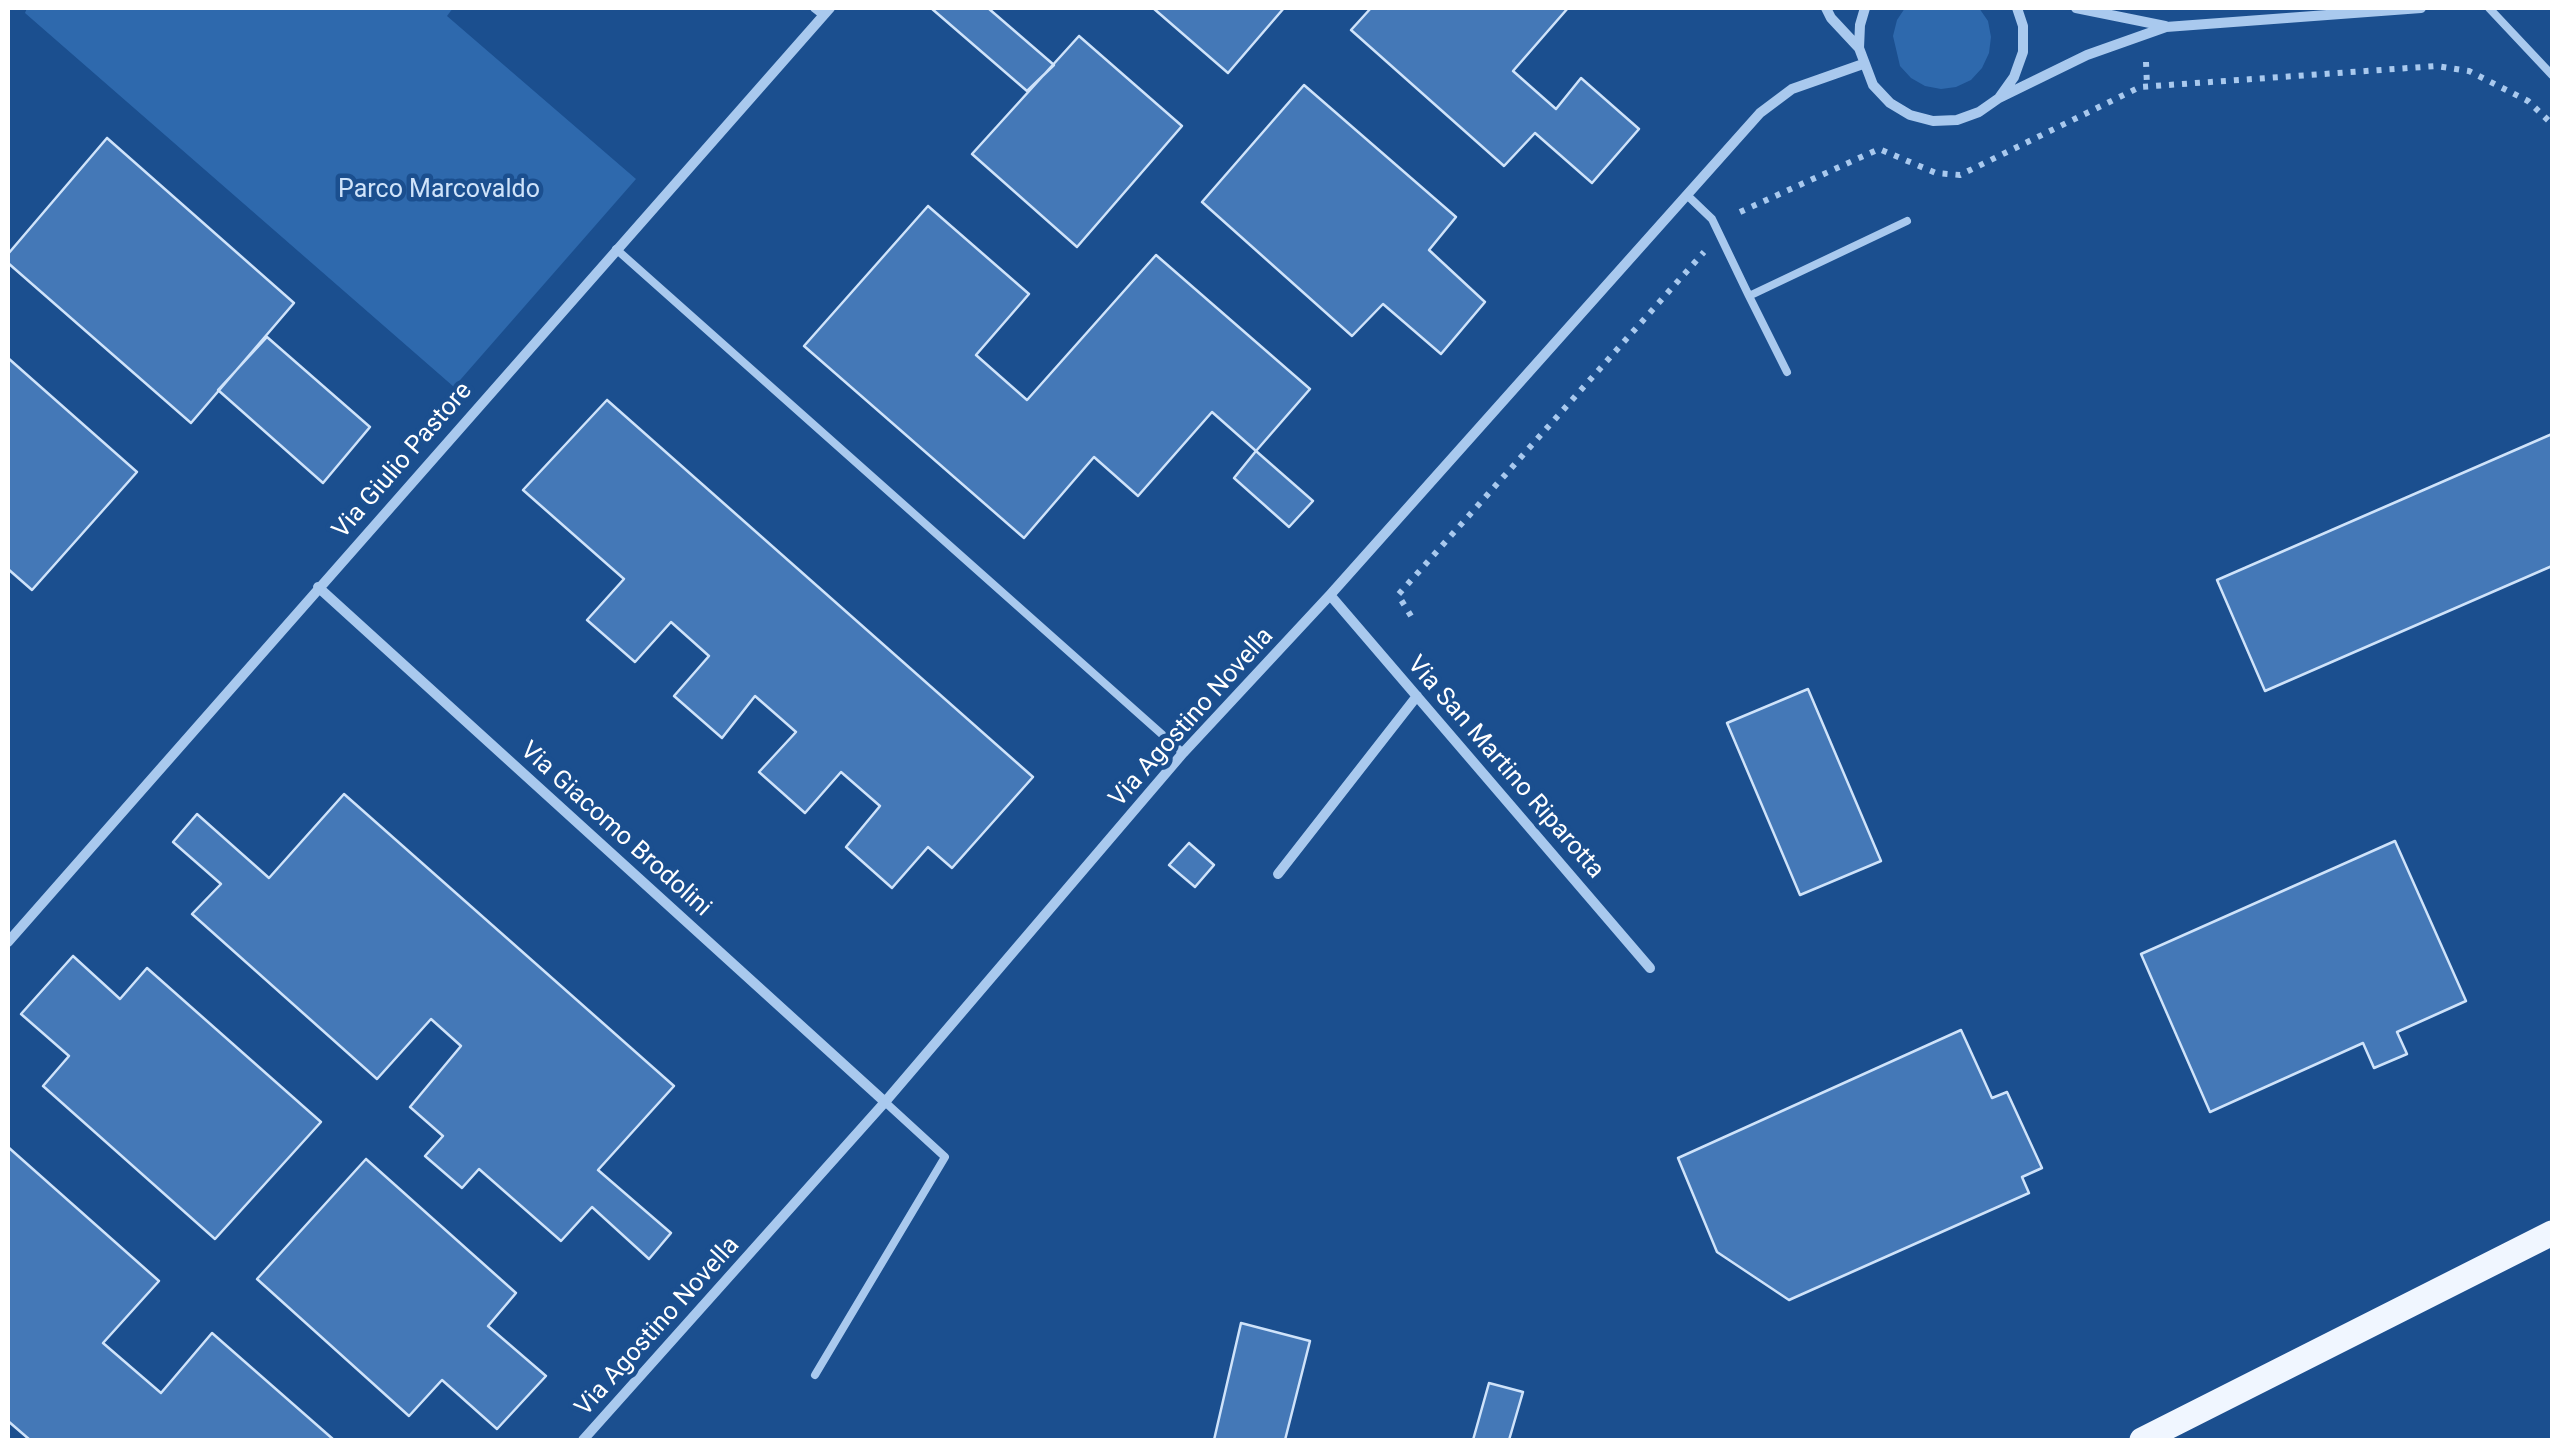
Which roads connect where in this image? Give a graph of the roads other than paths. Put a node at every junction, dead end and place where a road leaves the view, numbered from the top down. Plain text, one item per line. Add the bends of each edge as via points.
1 (1826, 8) edge
2 (1865, 8) edge
3 (2018, 8) edge
4 (2076, 8) edge
5 (2421, 8) edge
6 (2489, 8) edge
7 (822, 10) edge
8 (2166, 26) junction
9 (1859, 48) junction
10 (1862, 64) junction
11 (2552, 75) edge
12 (1999, 98) junction
13 (1688, 196) junction
14 (1907, 221) dead end
15 (616, 249) junction
16 (1750, 296) junction
17 (1788, 372) dead end
18 (318, 587) junction
19 (1330, 596) junction
20 (1416, 696) junction
21 (1183, 753) junction
22 (1278, 874) dead end
23 (8, 942) edge
24 (1650, 968) dead end
25 (885, 1102) junction
26 (2552, 1233) edge
27 (815, 1375) dead end
28 (583, 1440) edge
29 (2142, 1440) edge

1 - 9 street
2 - 9 street
3 - 12 street via 2023,52
4 - 8 street
5 - 8 street
6 - 11 lane
7 - 15 street, Via Giulio Pastore
8 - 12 street via 2087,54
9 - 10 street
10 - 12 street via 1890,103 1933,121 1968,116
10 - 13 street, Via Agostino Novella via 1792,89 1760,112
13 - 16 lane via 1712,219
13 - 19 street, Via Agostino Novella
14 - 16 lane
15 - 18 street, Via Giulio Pastore
15 - 21 lane
16 - 17 lane
18 - 23 street, Via Giulio Pastore
18 - 25 street, Via Giacomo Brodolini
19 - 20 street, Via San Martino Riparotta
19 - 21 street, Via Agostino Novella
20 - 22 street
20 - 24 street, Via San Martino Riparotta
21 - 25 street, Via Agostino Novella
25 - 27 lane via 944,1156
25 - 28 street, Via Agostino Novella
26 - 29 main road

